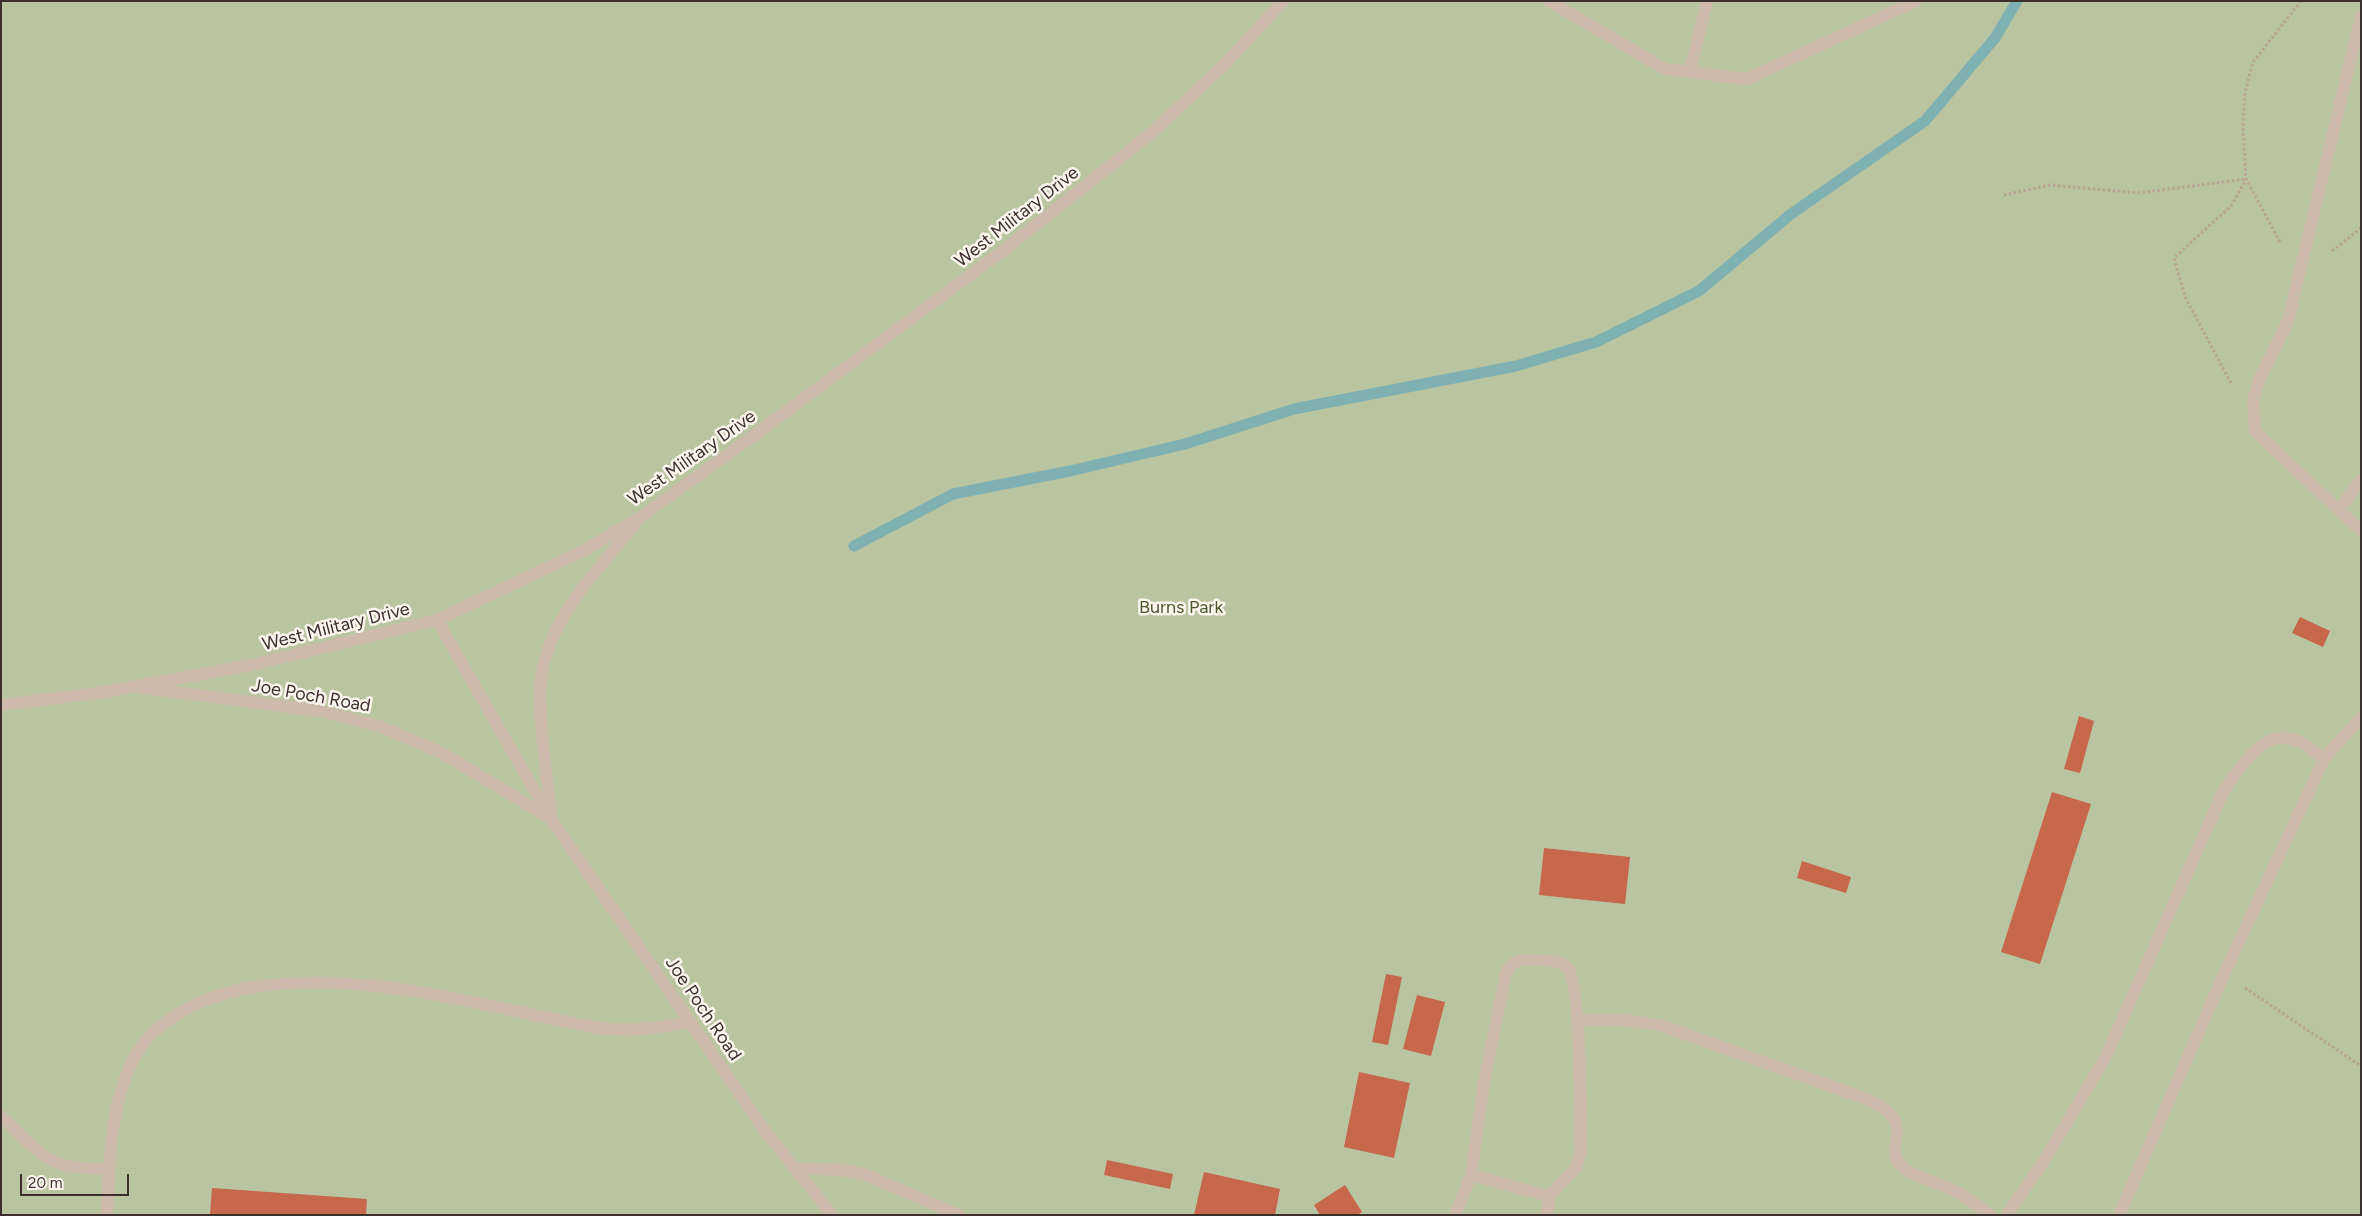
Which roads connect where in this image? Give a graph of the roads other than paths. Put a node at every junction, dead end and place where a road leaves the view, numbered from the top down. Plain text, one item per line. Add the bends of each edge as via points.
1 (1283, 1) edge
2 (1549, 1) edge
3 (1707, 1) edge
4 (1916, 1) edge
5 (2361, 16) edge
6 (1690, 72) junction
7 (2361, 480) edge
8 (2339, 509) junction
9 (642, 516) junction
10 (2361, 531) edge
11 (437, 620) junction
12 (132, 686) junction
13 (1, 704) edge
14 (2361, 717) edge
15 (2324, 759) junction
16 (551, 819) junction
17 (1577, 1020) junction
18 (690, 1022) junction
19 (1, 1116) edge
20 (795, 1168) junction
21 (108, 1169) junction
22 (1471, 1175) junction
23 (1549, 1196) junction
24 (107, 1215) edge
25 (832, 1215) edge
26 (959, 1215) edge
27 (1455, 1215) edge
28 (1547, 1215) edge
29 (1990, 1215) edge
30 (2007, 1215) edge
31 (2119, 1215) edge

1 - 9 street, West Military Drive via 1224,64 1142,141 1008,247
2 - 6 street via 1665,68
3 - 6 street
4 - 6 street via 1747,79
5 - 8 street via 2288,322 2259,380 2253,401 2256,431
7 - 8 street
8 - 10 street
9 - 11 street, West Military Drive via 585,550
9 - 16 street, Joe Poch Road via 572,602 554,632 543,668 540,696
11 - 12 street, West Military Drive via 251,665
11 - 16 street, Joe Poch Road
12 - 13 street, West Military Drive
12 - 16 street, Joe Poch Road via 320,711 379,726 442,753
14 - 15 street
15 - 30 street via 2299,741 2282,737 2266,741 2248,758 2229,784 2105,1058
15 - 31 street via 2224,974
16 - 18 street, Joe Poch Road
17 - 22 street via 1571,974 1566,967 1535,960 1518,960 1510,964 1500,997 1484,1082
17 - 23 street via 1581,1151 1576,1168
17 - 29 street via 1624,1020 1660,1025 1864,1098 1884,1108 1897,1125 1894,1154 1905,1169 1956,1191
18 - 20 street, Joe Poch Road via 765,1131
18 - 21 street via 650,1030 600,1028 411,990 338,982 257,986 217,994 181,1012 152,1033 133,1059 122,1092
19 - 21 street via 48,1158 60,1164
20 - 25 street, Joe Poch Road
20 - 26 street via 864,1174
21 - 24 street
22 - 23 street
22 - 27 street
23 - 28 street

